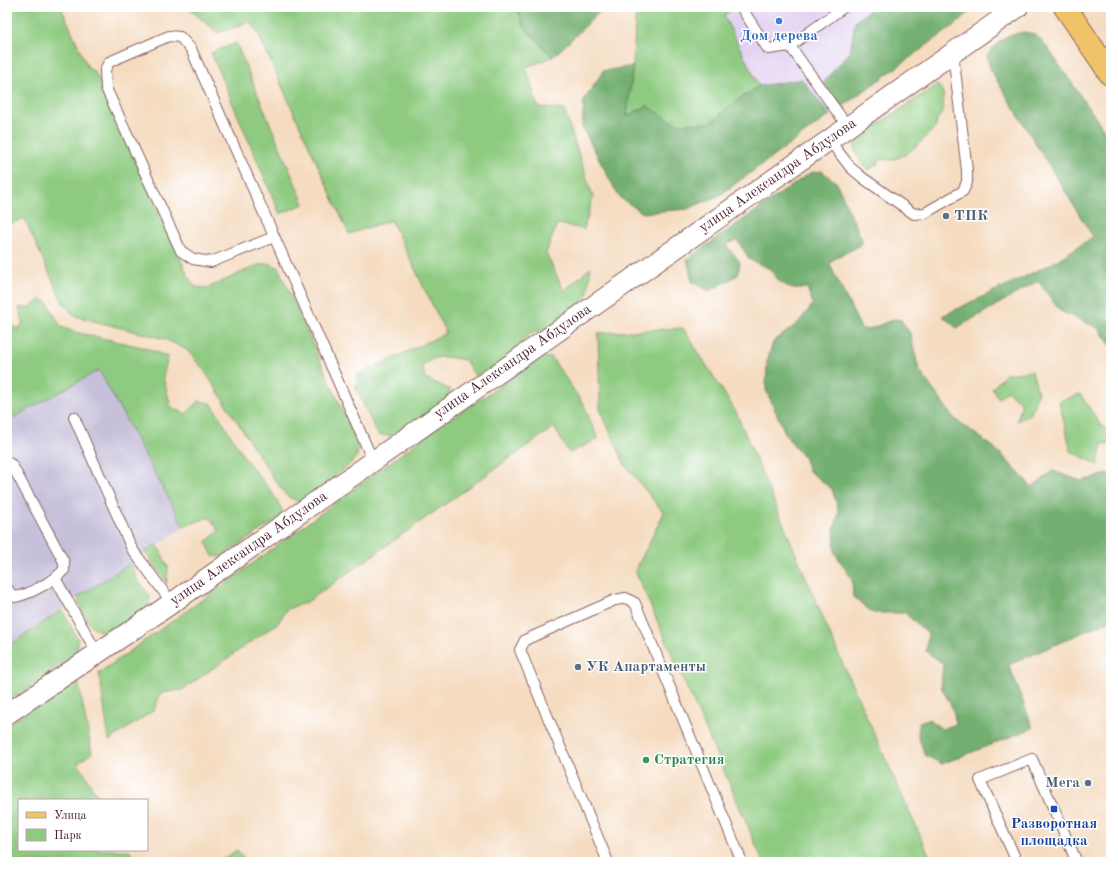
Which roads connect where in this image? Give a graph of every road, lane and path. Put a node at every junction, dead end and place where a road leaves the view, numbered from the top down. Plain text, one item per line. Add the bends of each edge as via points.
1 (741, 7) edge
2 (844, 7) edge
3 (1018, 7) edge
4 (1065, 7) edge
5 (790, 46) junction
6 (953, 53) junction
7 (1111, 75) edge
8 (848, 127) junction
9 (829, 140) junction
10 (274, 237) junction
11 (74, 417) dead end
12 (373, 461) junction
13 (7, 462) edge
14 (55, 578) junction
15 (7, 588) edge
16 (172, 603) junction
17 (97, 654) junction
18 (7, 714) edge
19 (608, 862) edge
20 (742, 862) edge
21 (1017, 862) edge
22 (1073, 862) edge

1 - 5 lane via 768,48
2 - 5 lane
3 - 6 street, улица Александра Абдулова
4 - 7 main road
5 - 8 lane
6 - 8 street, улица Александра Абдулова
6 - 9 lane via 967,171 967,182 963,191 925,213 914,214 851,168
8 - 9 street, улица Александра Абдулова
9 - 12 street, улица Александра Абдулова
10 - 10 lane via 211,262 193,259 181,251 106,88 105,70 109,62 169,36 180,37 191,49
10 - 12 lane
11 - 16 lane via 132,549
12 - 16 street, улица Александра Абдулова
13 - 14 lane via 12,465 64,562 64,570
14 - 15 lane via 22,596 15,597
14 - 17 lane
16 - 17 street, улица Александра Абдулова
17 - 18 street, улица Александра Абдулова
19 - 20 lane via 520,650 525,640 615,600 626,598 635,603
21 - 22 lane via 980,780 1032,759 1076,860

